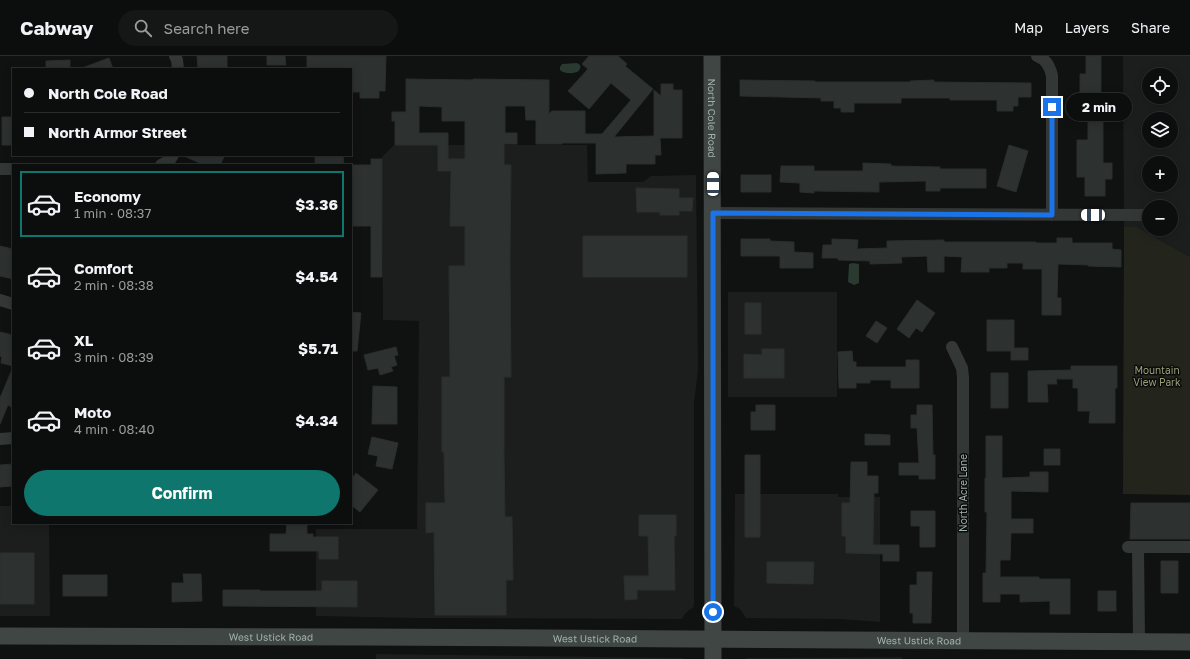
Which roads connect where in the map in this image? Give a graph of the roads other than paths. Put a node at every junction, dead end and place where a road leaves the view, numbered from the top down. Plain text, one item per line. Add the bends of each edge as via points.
1 (175, 56) edge
2 (712, 56) edge
3 (1041, 59) edge
4 (178, 68) edge
5 (172, 156) edge
6 (164, 164) edge
7 (0, 169) edge
8 (12, 169) edge
9 (713, 213) junction
10 (1052, 215) junction
11 (1142, 215) dead end
12 (0, 300) edge
13 (12, 304) edge
14 (952, 347) dead end
15 (12, 438) edge
16 (0, 439) edge
17 (1190, 547) edge
18 (0, 636) edge
19 (713, 639) junction
20 (962, 640) junction
21 (1139, 641) junction
22 (1190, 642) edge
23 (713, 659) edge

1 - 4 street
2 - 9 main road, North Cole Road
3 - 10 street via 1051,69 1052,76
5 - 6 street
7 - 8 street
9 - 10 street
9 - 19 main road, North Cole Road
10 - 11 street
12 - 13 street
14 - 20 street, North Acre Lane via 964,377
15 - 16 street
17 - 21 street via 1133,548
18 - 19 main road, West Ustick Road
19 - 20 main road, West Ustick Road
19 - 23 main road, North Cole Road
20 - 21 main road, West Ustick Road
21 - 22 main road, West Ustick Road

